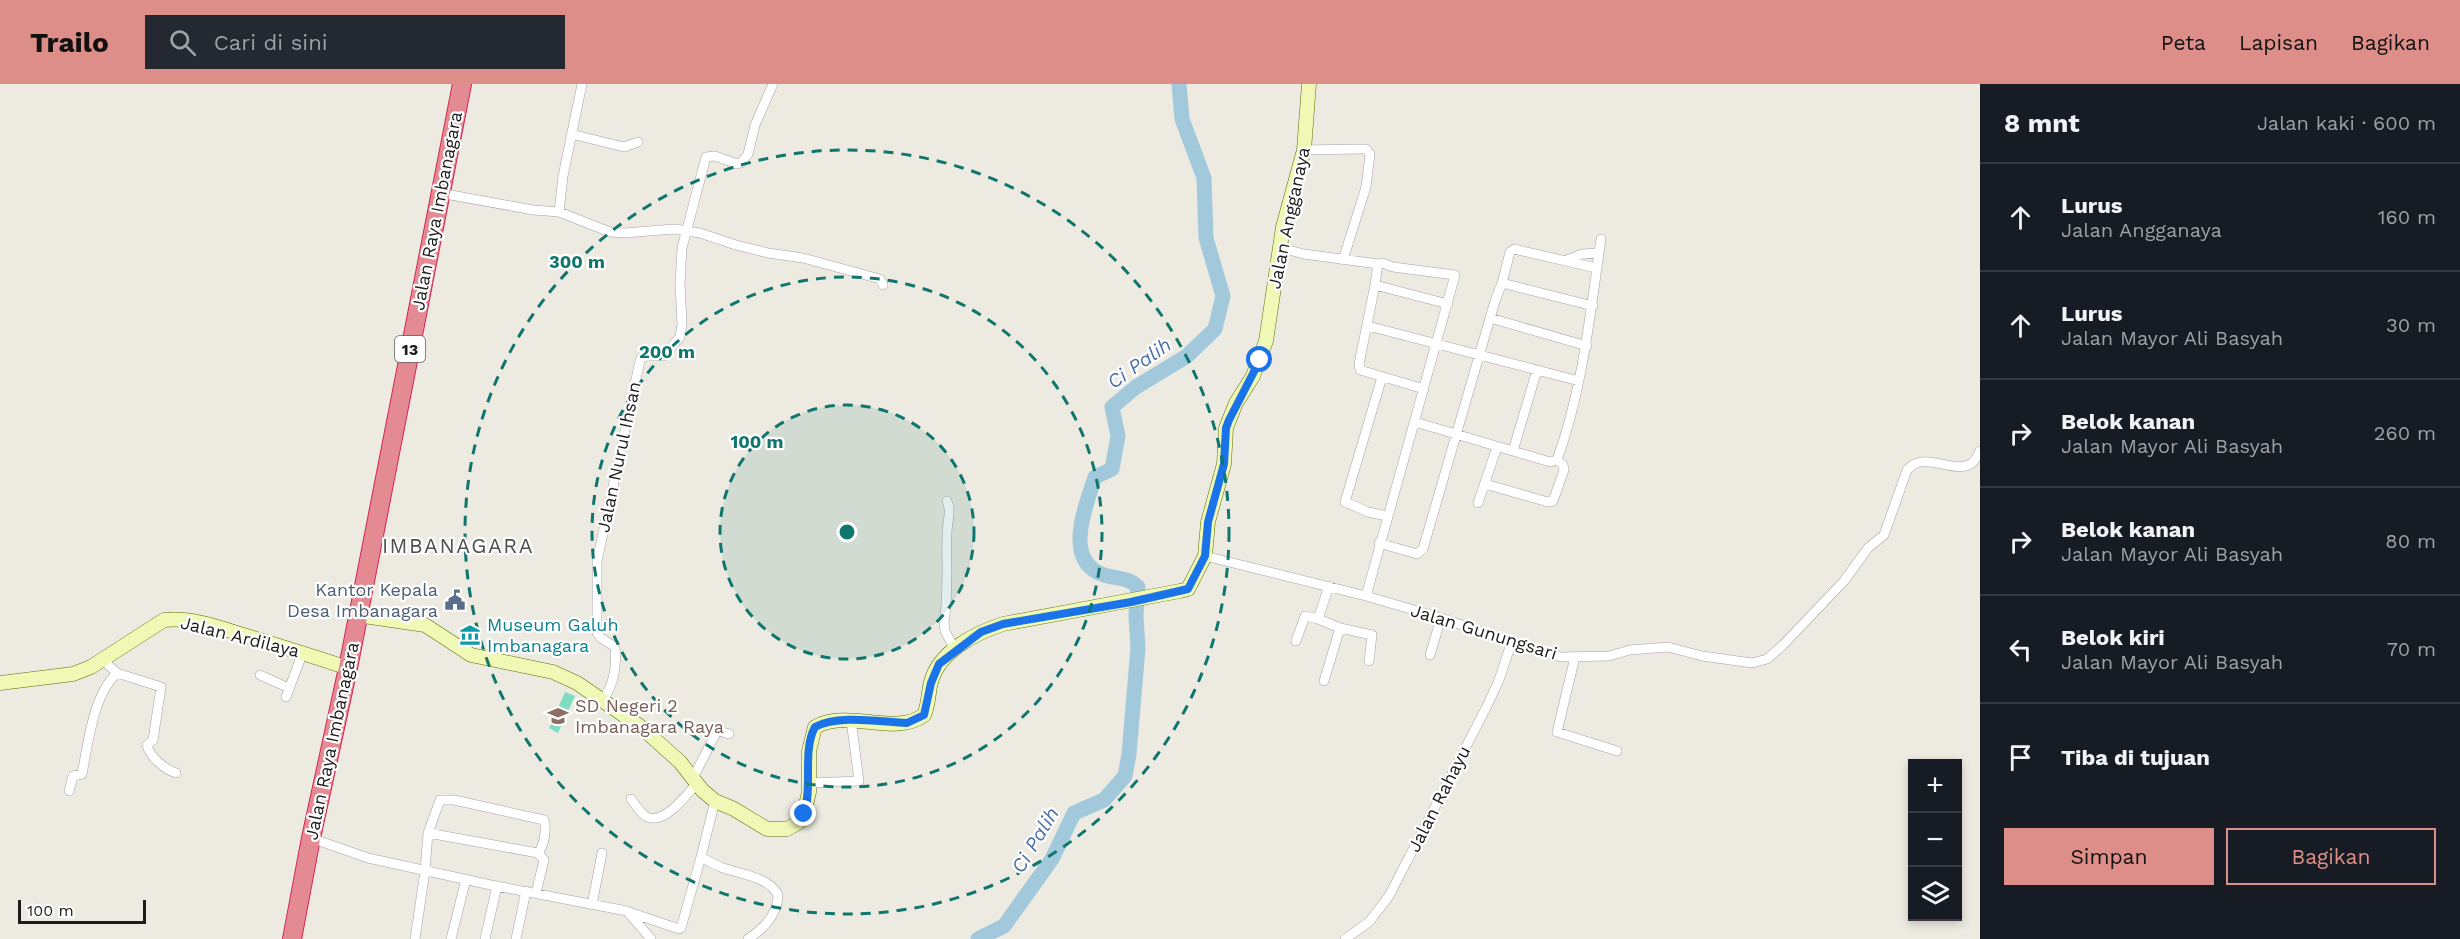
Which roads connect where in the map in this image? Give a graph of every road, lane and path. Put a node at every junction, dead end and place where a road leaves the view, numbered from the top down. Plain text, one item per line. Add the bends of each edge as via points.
1 (462, 84) edge
2 (582, 84) edge
3 (772, 84) edge
4 (1309, 84) edge
5 (571, 134) junction
6 (638, 142) dead end
7 (1304, 150) junction
8 (440, 194) junction
9 (559, 212) junction
10 (685, 230) junction
11 (1601, 239) dead end
12 (1281, 248) junction
13 (1599, 253) junction
14 (1343, 260) junction
15 (1567, 260) junction
16 (1378, 264) junction
17 (1596, 268) junction
18 (1502, 283) junction
19 (883, 285) dead end
20 (1375, 285) junction
21 (1448, 303) junction
22 (1593, 306) junction
23 (1490, 318) junction
24 (1368, 326) junction
25 (1437, 343) junction
26 (1587, 346) junction
27 (1480, 355) junction
28 (1536, 370) junction
29 (1382, 377) junction
30 (1579, 381) junction
31 (1424, 389) junction
32 (1415, 422) junction
33 (1455, 434) junction
34 (1497, 447) junction
35 (1513, 451) junction
36 (1980, 451) edge
37 (1557, 460) junction
38 (1485, 484) junction
39 (946, 501) dead end
40 (1478, 503) dead end
41 (1388, 516) junction
42 (1379, 543) junction
43 (1205, 556) junction
44 (1329, 586) junction
45 (1366, 596) junction
46 (357, 615) junction
47 (1441, 618) junction
48 (1318, 619) junction
49 (1340, 628) junction
50 (1296, 641) dead end
51 (1511, 644) junction
52 (955, 650) junction
53 (303, 652) junction
54 (1430, 655) dead end
55 (1575, 657) junction
56 (103, 660) junction
57 (1369, 661) dead end
58 (348, 668) junction
59 (117, 673) junction
60 (260, 675) dead end
61 (1324, 681) dead end
62 (0, 683) edge
63 (603, 701) junction
64 (851, 720) junction
65 (729, 734) dead end
66 (1617, 751) dead end
67 (176, 773) dead end
68 (695, 781) junction
69 (809, 783) junction
70 (69, 791) dead end
71 (631, 799) dead end
72 (715, 801) junction
73 (428, 833) junction
74 (311, 838) junction
75 (538, 853) junction
76 (603, 853) dead end
77 (701, 857) junction
78 (425, 871) junction
79 (466, 879) junction
80 (497, 886) junction
81 (531, 892) junction
82 (592, 905) junction
83 (627, 911) junction
84 (660, 923) junction
85 (650, 938) edge
86 (292, 939) edge
87 (415, 939) edge
88 (451, 939) edge
89 (485, 939) edge
90 (516, 939) edge
91 (748, 939) edge
92 (1345, 939) edge

1 - 8 highway, Jalan Raya Imbanagara / 13
2 - 5 street
3 - 10 street via 748,154 741,163 706,157
4 - 7 street, Jalan Angganaya
5 - 6 street via 624,147
5 - 9 street
7 - 12 street, Jalan Angganaya
7 - 14 street via 1366,149 1370,154 1366,187
8 - 9 street
8 - 46 highway, Jalan Raya Imbanagara / 13
9 - 10 street via 610,232
10 - 19 street via 746,248 855,270 880,279
10 - 63 street, Jalan Nurul Ihsan via 680,336 664,356 641,358 597,561 597,633 615,647 617,669
11 - 13 street
12 - 14 street
12 - 43 street, Jalan Angganaya via 1266,341 1226,428 1224,464 1208,522
13 - 15 street
13 - 17 street
14 - 16 street
15 - 17 street
15 - 18 street via 1512,250
16 - 20 street
16 - 21 street via 1454,273
17 - 22 street
18 - 22 street
18 - 23 street
20 - 21 street
20 - 24 street
21 - 25 street
22 - 26 street
23 - 26 street
23 - 27 street
24 - 25 street
24 - 29 street via 1360,370
25 - 27 street
25 - 31 street
26 - 30 street
27 - 28 street
27 - 33 street
28 - 30 street
28 - 35 street
29 - 31 street
29 - 41 street via 1345,502
30 - 37 street
31 - 32 street
32 - 33 street
32 - 41 street
33 - 34 street
33 - 42 street via 1421,552
34 - 35 street
34 - 38 street
35 - 37 street via 1550,462
36 - 55 street, Jalan Gunungsari via 1971,464 1964,466 1912,464 1884,535 1767,659 1738,662 1668,647
37 - 38 street via 1564,470 1552,501
38 - 40 street
39 - 52 street via 950,514 944,623
41 - 42 street
42 - 45 street
43 - 44 street, Jalan Gunungsari
43 - 52 street via 1188,589 1003,624 981,632
44 - 45 street, Jalan Gunungsari
44 - 48 street
45 - 47 street, Jalan Gunungsari
46 - 58 highway, Jalan Raya Imbanagara / 13
46 - 63 street via 425,625 471,655 553,672
47 - 51 street, Jalan Gunungsari
47 - 54 street
48 - 49 street
48 - 50 street via 1305,616
49 - 57 street via 1374,638
49 - 61 street
51 - 55 street, Jalan Gunungsari via 1543,654
51 - 92 street, Jalan Rahayu via 1488,704 1389,896 1369,922
52 - 64 street via 936,670 927,707 918,720
53 - 56 street, Jalan Ardilaya via 188,620 164,620
53 - 58 street, Jalan Ardilaya
53 - 60 street via 288,692
55 - 66 street via 1557,732
56 - 59 street
56 - 62 street, Jalan Ardilaya via 73,674
58 - 74 highway, Jalan Raya Imbanagara / 13
59 - 67 street via 161,687 153,740 147,745 166,770
59 - 70 street via 108,681 100,701 82,774 73,776
63 - 68 street via 640,727 680,762
64 - 69 street via 839,719 815,727 809,751
64 - 69 street via 859,781
65 - 68 street via 719,730 716,733
68 - 71 street via 673,810 653,818 646,816
68 - 72 street
69 - 72 street via 804,814 787,829 767,829
72 - 77 street
73 - 75 street
73 - 75 street via 438,802 454,800 544,820 544,837
73 - 78 street
74 - 78 street via 368,858
74 - 86 highway, Jalan Raya Imbanagara / 13
75 - 81 street via 544,860
76 - 82 street
77 - 84 street via 683,926 679,929
77 - 91 street via 776,889 775,910
78 - 79 street
78 - 87 street
79 - 80 street
79 - 88 street
80 - 81 street
80 - 89 street
81 - 82 street
81 - 90 street
82 - 83 street
83 - 84 street
83 - 85 street
84 - 85 street

